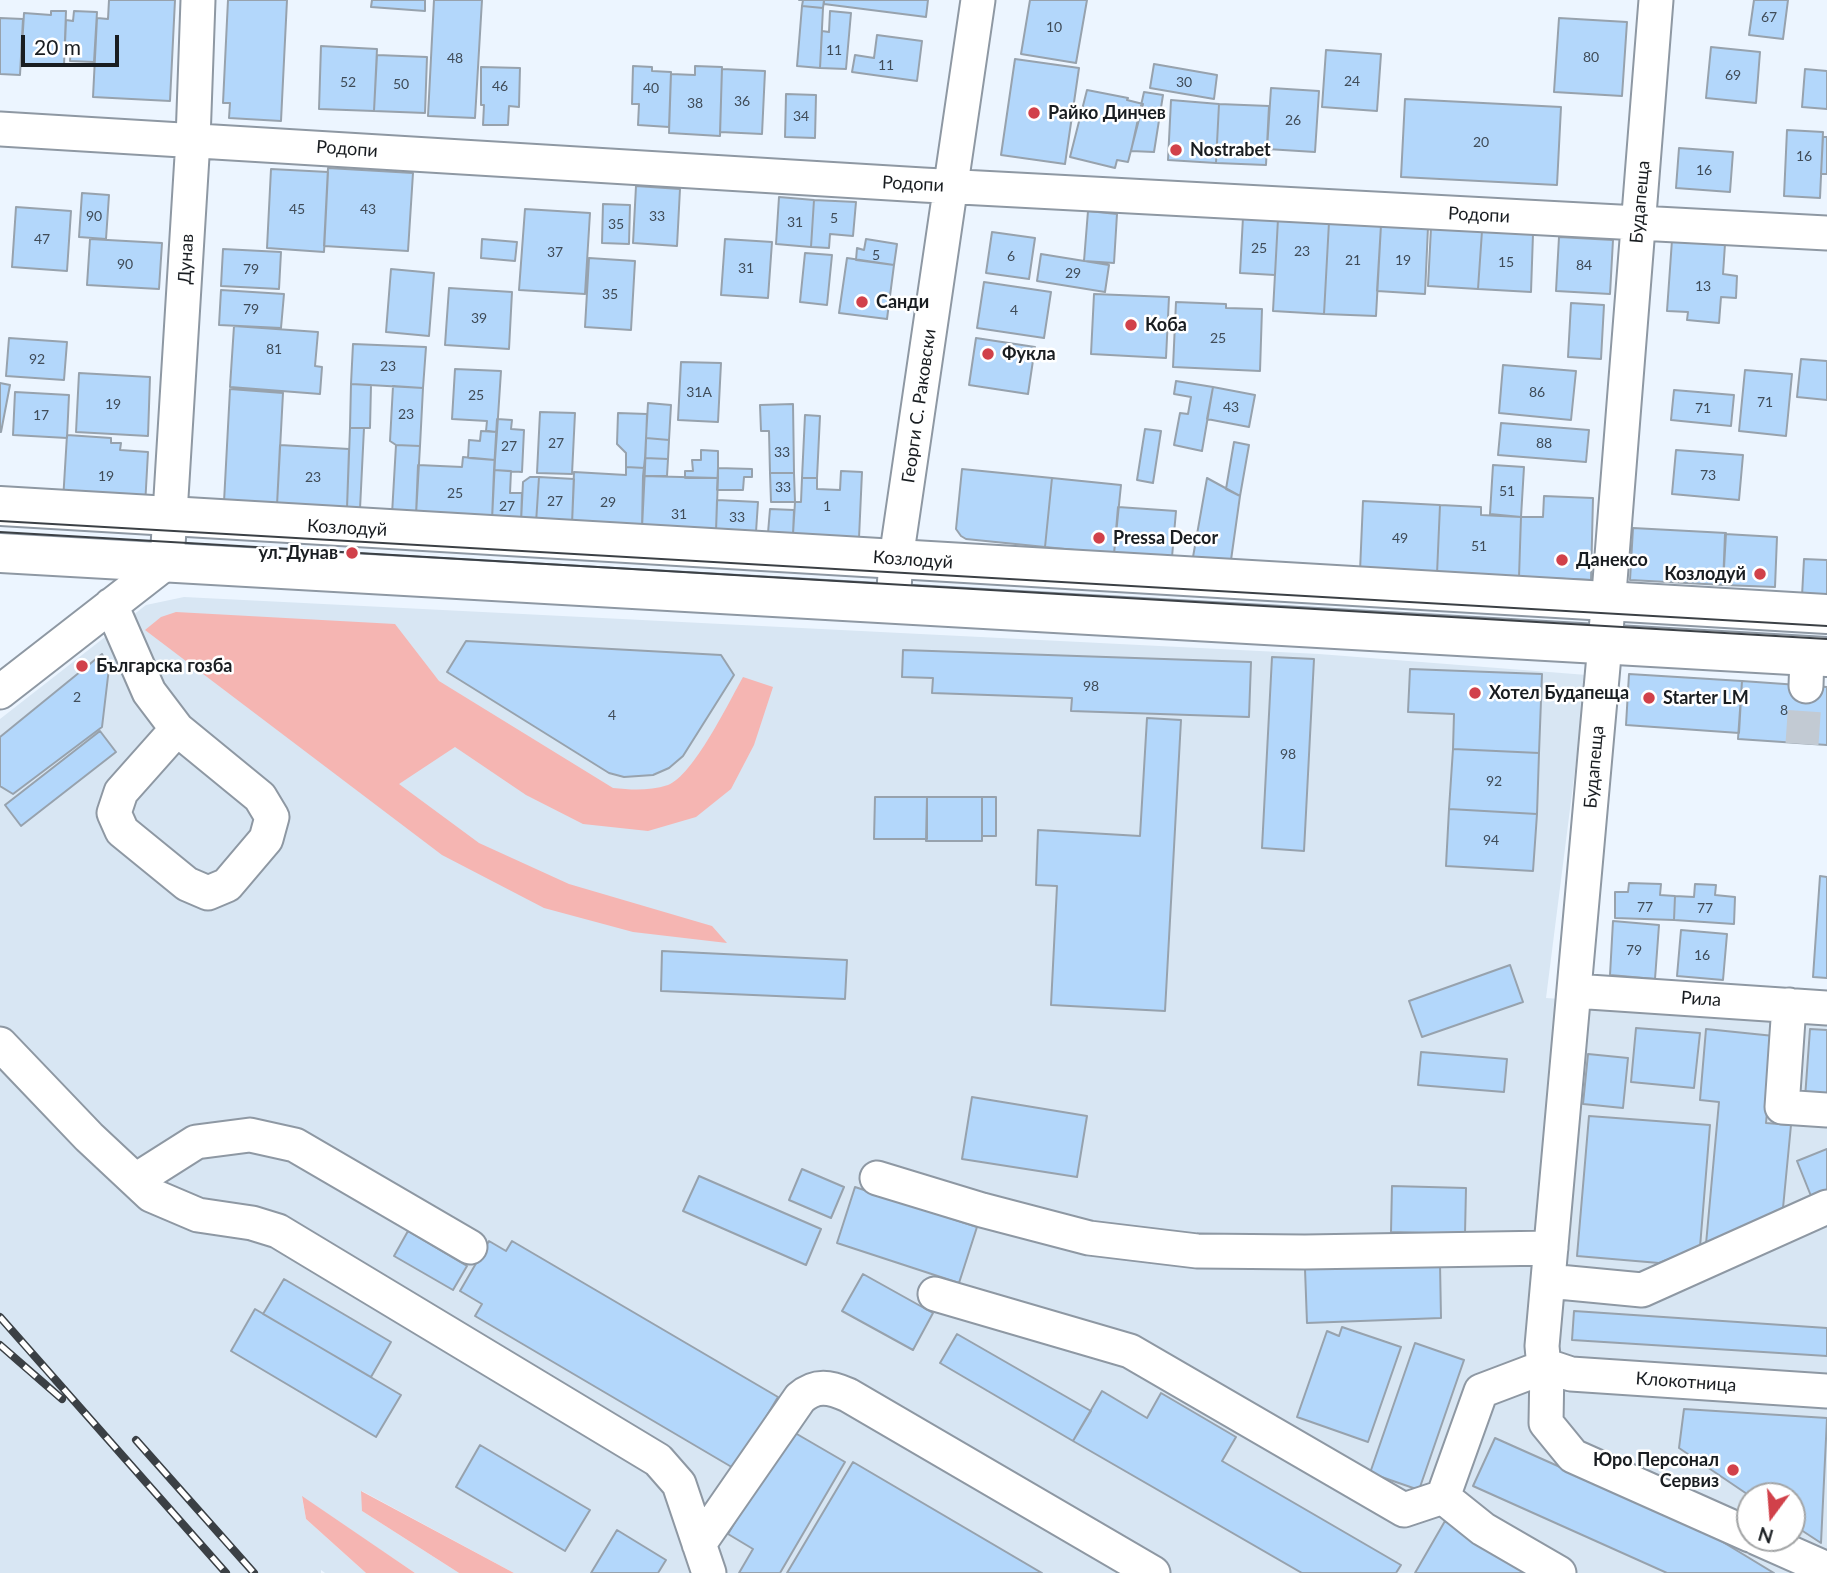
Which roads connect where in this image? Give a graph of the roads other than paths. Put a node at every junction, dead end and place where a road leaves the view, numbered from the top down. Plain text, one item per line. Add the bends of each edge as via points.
1 (198, 0) edge
2 (978, 0) edge
3 (1656, 0) edge
4 (0, 129) edge
5 (193, 140) junction
6 (950, 186) junction
7 (1638, 223) junction
8 (1827, 233) edge
9 (0, 506) edge
10 (171, 518) junction
11 (0, 553) edge
12 (896, 559) junction
13 (167, 562) junction
14 (1608, 602) junction
15 (893, 604) junction
16 (111, 605) junction
17 (1827, 614) edge
18 (1605, 644) junction
19 (1813, 666) edge
20 (0, 692) edge
21 (177, 729) junction
22 (1574, 991) junction
23 (1789, 1005) junction
24 (1827, 1008) edge
25 (0, 1044) edge
26 (1827, 1110) edge
27 (877, 1178) dead end
28 (136, 1181) junction
29 (1827, 1207) edge
30 (470, 1247) dead end
31 (1551, 1248) junction
32 (1548, 1281) junction
33 (935, 1294) dead end
34 (1547, 1366) junction
35 (1827, 1391) edge
36 (1443, 1497) junction
37 (1736, 1529) edge
38 (1789, 1552) edge
39 (704, 1559) edge
40 (1827, 1569) edge
41 (1153, 1573) edge
42 (1559, 1573) edge

1 - 5 street, Дунав
2 - 6 street, Георги С. Раковски
3 - 7 street, Будапеща
4 - 5 street, Родопи
5 - 6 street, Родопи
5 - 10 street, Дунав
6 - 7 street, Родопи
6 - 12 street, Георги С. Раковски
7 - 8 street, Родопи
7 - 14 street, Будапеща
9 - 10 main road, Козлодуй
10 - 12 main road, Козлодуй
10 - 13 street, Дунав
11 - 13 main road
12 - 14 main road, Козлодуй
12 - 15 street, Георги С. Раковски
13 - 15 main road
13 - 16 street
14 - 17 main road, Козлодуй
14 - 18 street, Будапеща
15 - 18 main road
16 - 20 street
16 - 21 street via 149,692
18 - 19 main road
18 - 22 street, Будапеща
21 - 21 street via 260,797 272,817 266,839 227,885 208,893 187,884 122,831 114,813 121,792
22 - 23 street, Рила
22 - 31 street, Будапеща
23 - 24 street, Рила
23 - 26 street via 1782,1107
25 - 28 street
27 - 31 street via 1089,1238 1198,1251
28 - 30 street via 196,1142 250,1135 295,1145
28 - 39 street via 151,1195 198,1215 278,1231 658,1460 679,1484
29 - 32 street via 1642,1290
31 - 32 street, Будапеща
32 - 34 street, Будапеща via 1542,1346
33 - 36 street via 1130,1351 1404,1510
34 - 35 street, Клокотница via 1571,1374
34 - 36 street via 1481,1391
34 - 37 street, Будапеща via 1546,1423 1573,1455
36 - 42 street via 1483,1529
38 - 40 street
39 - 41 street via 800,1398 808,1390 831,1388

